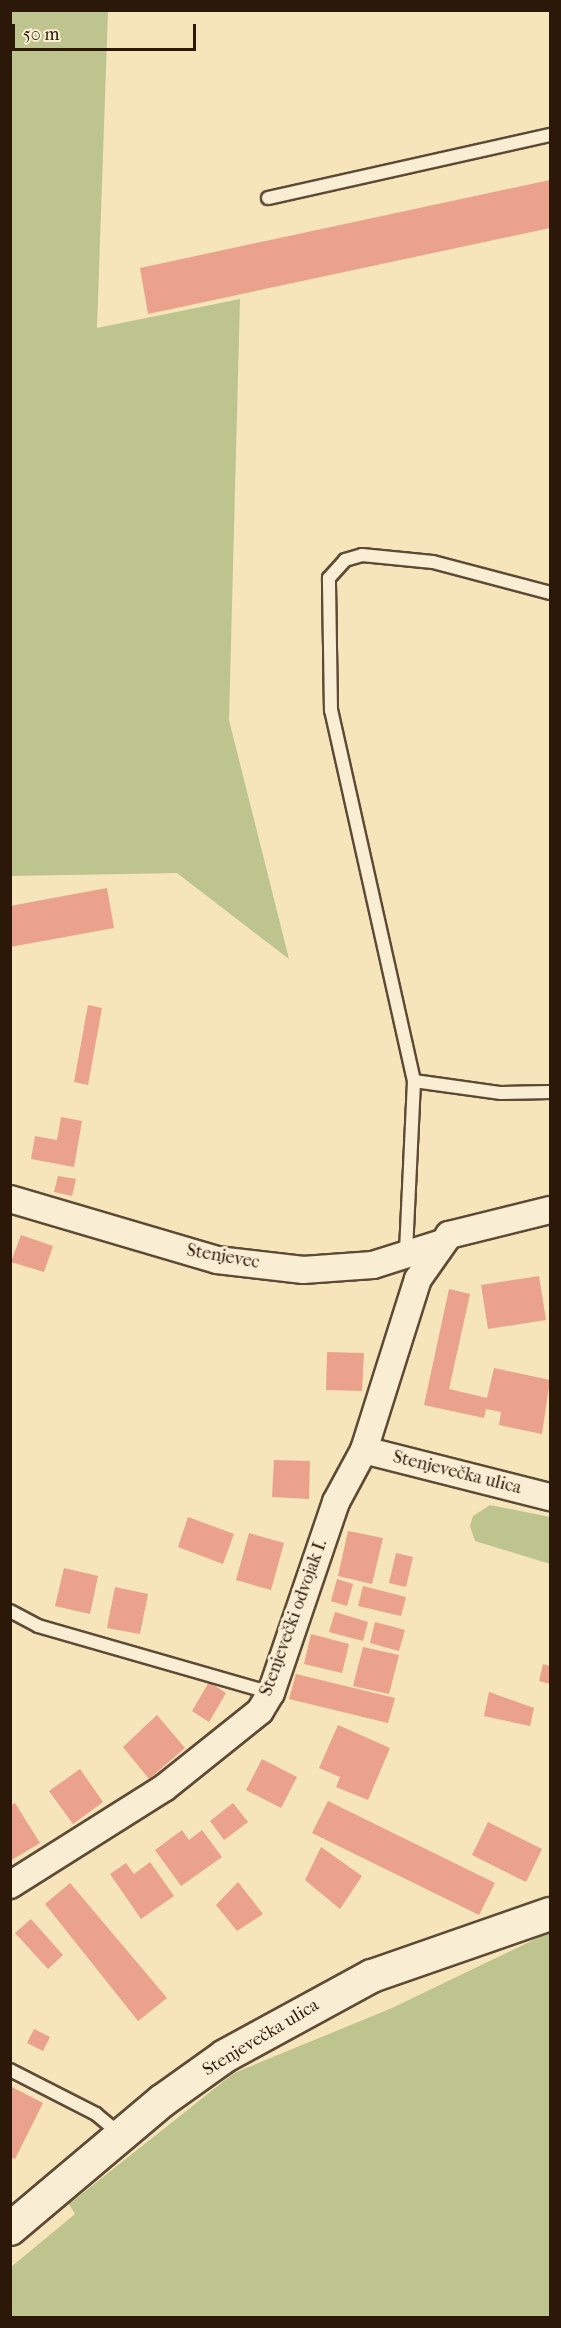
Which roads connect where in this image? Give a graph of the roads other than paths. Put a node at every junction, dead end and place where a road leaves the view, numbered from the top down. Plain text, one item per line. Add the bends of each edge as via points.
1 (550, 135) edge
2 (268, 198) dead end
3 (550, 594) edge
4 (414, 1081) junction
5 (550, 1092) edge
6 (10, 1199) edge
7 (550, 1210) edge
8 (439, 1244) junction
9 (406, 1251) junction
10 (364, 1450) junction
11 (550, 1497) edge
12 (10, 1611) edge
13 (271, 1693) junction
14 (10, 1885) edge
15 (550, 1914) edge
16 (10, 2070) edge
17 (120, 2135) junction
18 (10, 2229) edge

1 - 2 lane
3 - 4 lane via 433,562 363,555 345,560 329,578 331,711
4 - 5 lane via 501,1093
4 - 9 lane
6 - 9 street, Stenjevec via 217,1260 336,1271
7 - 8 street, Stenjevec via 481,1223
8 - 9 street, Stenjevec
8 - 10 street, Stenjevečki odvojak I. via 408,1306
10 - 11 street, Stenjevečka ulica
10 - 13 street, Stenjevečki odvojak I. via 336,1502
12 - 13 lane via 38,1626
13 - 14 street, Stenjevečki odvojak I. via 260,1711 164,1788
15 - 17 street, Stenjevečka ulica via 407,1962 334,1995 225,2056
16 - 17 lane via 96,2114
17 - 18 street, Stenjevečka ulica

